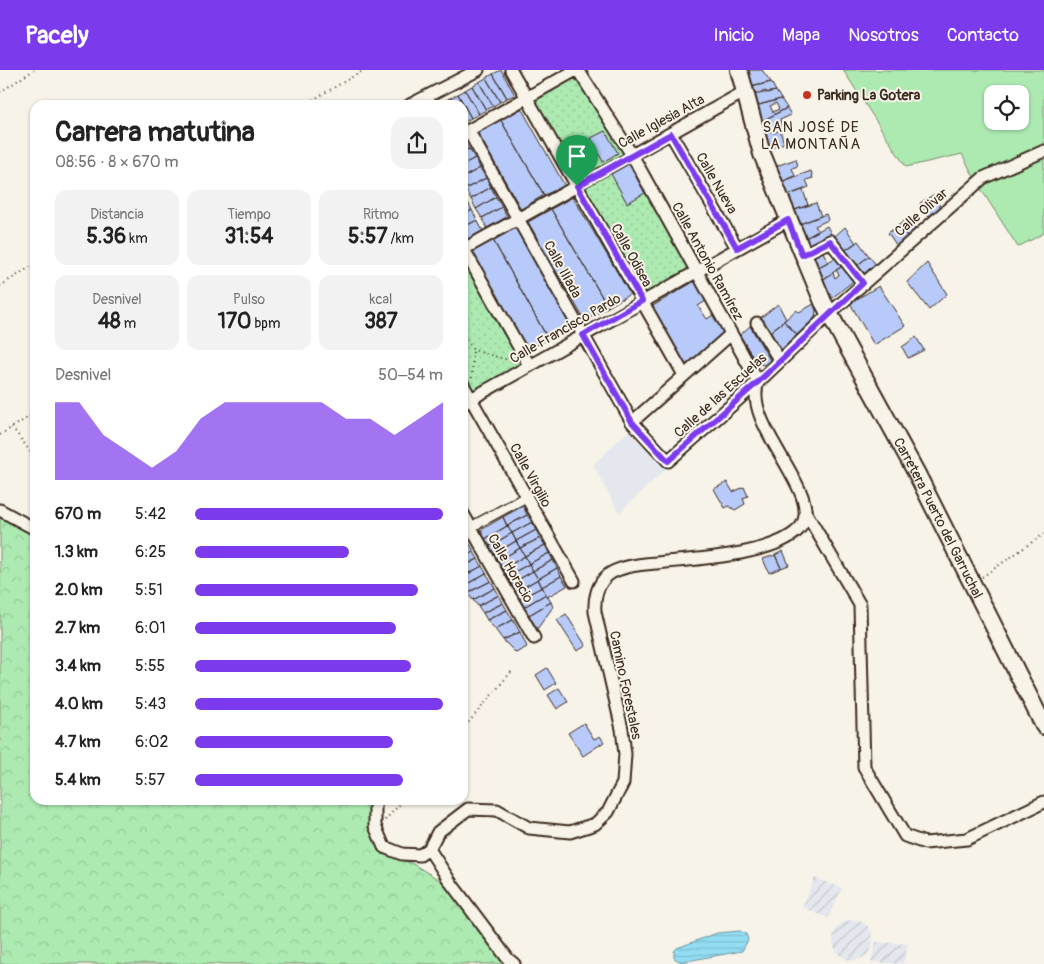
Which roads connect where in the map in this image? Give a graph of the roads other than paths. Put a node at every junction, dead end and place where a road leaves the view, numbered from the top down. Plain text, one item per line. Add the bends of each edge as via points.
1 (478, 70) edge
2 (511, 70) edge
3 (577, 70) edge
4 (739, 70) edge
5 (744, 92) junction
6 (526, 97) junction
7 (420, 100) edge
8 (468, 131) edge
9 (671, 134) junction
10 (468, 135) edge
11 (1044, 151) edge
12 (632, 155) junction
13 (577, 186) junction
14 (518, 219) junction
15 (788, 220) junction
16 (468, 246) edge
17 (737, 248) junction
18 (802, 255) junction
19 (468, 258) edge
20 (696, 270) junction
21 (863, 283) junction
22 (642, 301) junction
23 (829, 314) junction
24 (757, 323) dead end
25 (731, 334) junction
26 (583, 335) junction
27 (780, 361) junction
28 (529, 366) junction
29 (684, 375) junction
30 (758, 382) junction
31 (468, 400) edge
32 (468, 403) edge
33 (632, 422) junction
34 (526, 497) junction
35 (0, 510) edge
36 (806, 513) junction
37 (468, 522) edge
38 (30, 526) edge
39 (471, 527) junction
40 (574, 581) dead end
41 (534, 638) dead end
42 (1044, 726) edge
43 (1044, 802) edge
44 (375, 805) edge
45 (429, 849) junction
46 (514, 964) edge

1 - 7 street
2 - 6 street, Calle Odisea
3 - 6 street
3 - 12 street, Calle Antonio Ramírez
4 - 5 main road, Carretera Puerto del Garruchal
5 - 9 street, Calle Iglesia Alta
5 - 15 main road, Carretera Puerto del Garruchal via 762,154
6 - 8 street
6 - 13 street, Calle Odisea
9 - 12 street, Calle Iglesia Alta
9 - 17 street, Calle Nueva
10 - 14 street, Calle Ilíada
11 - 21 street, Calle Olivar via 983,178
12 - 13 street, Calle Iglesia Alta
12 - 20 street, Calle Antonio Ramírez
13 - 14 street, Calle Iglesia Alta
13 - 22 street, Calle Odisea
14 - 16 street, Calle Iglesia Alta
14 - 26 street, Calle Ilíada
15 - 17 street, Calle Francisco Pardo
15 - 18 main road, Carretera Puerto del Garruchal
17 - 20 street, Calle Francisco Pardo
18 - 21 street via 830,241
18 - 23 main road, Carretera Puerto del Garruchal
19 - 28 street
20 - 22 street, Calle Francisco Pardo
20 - 25 street, Calle Antonio Ramírez
21 - 23 street, Calle Olivar
22 - 26 street, Calle Francisco Pardo
22 - 29 street, Calle Odisea
23 - 27 street, Calle de las Escuelas
23 - 42 main road, Carretera Puerto del Garruchal via 918,474
24 - 27 street
25 - 29 street
25 - 30 street, Calle Antonio Ramírez
26 - 28 street, Calle Francisco Pardo
26 - 33 street, Calle Ilíada
27 - 30 street, Calle de las Escuelas
28 - 31 street, Calle Francisco Pardo
29 - 33 street
30 - 33 street, Calle de las Escuelas via 668,461
30 - 36 street via 755,394 757,408 802,494
32 - 34 street, Calle Virgilio
34 - 39 street
34 - 40 street, Calle Virgilio
35 - 38 street
36 - 43 street via 860,605 864,767 905,836 925,843 967,840
36 - 45 street, Camino Forestales via 795,533 762,547 741,553 636,565 609,574 603,581 594,601 595,612 625,754 623,783 608,812 595,824 570,832 529,828 497,810 468,809 438,832
37 - 39 street, Calle Horacio
39 - 41 street, Calle Horacio
44 - 45 street via 375,819 384,847 420,856
45 - 46 street via 450,883

